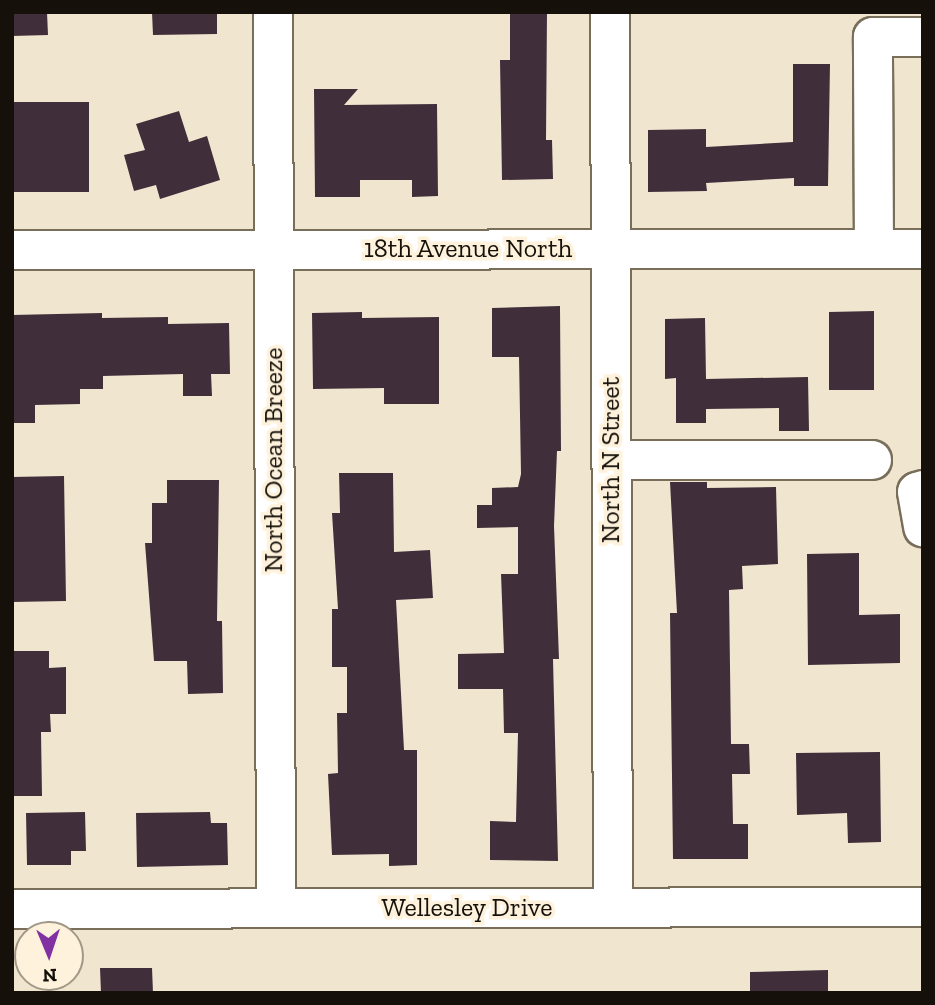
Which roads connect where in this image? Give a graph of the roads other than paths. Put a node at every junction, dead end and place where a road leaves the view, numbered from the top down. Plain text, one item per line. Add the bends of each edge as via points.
1 (273, 12) edge
2 (610, 12) edge
3 (923, 37) edge
4 (923, 248) edge
5 (610, 249) junction
6 (873, 249) junction
7 (12, 250) edge
8 (274, 250) junction
9 (611, 460) junction
10 (872, 460) dead end
11 (923, 490) edge
12 (923, 527) edge
13 (613, 907) junction
14 (923, 907) edge
15 (276, 908) junction
16 (12, 909) edge

1 - 8 street, North Ocean Breeze
2 - 5 street, North N Street
3 - 6 street via 873,37
4 - 6 street, 18th Avenue North
5 - 6 street, 18th Avenue North
5 - 8 street, 18th Avenue North
5 - 9 street, North N Street
7 - 8 street, 18th Avenue North
8 - 15 street, North Ocean Breeze
9 - 10 street
9 - 13 street, North N Street
11 - 12 street via 917,492
13 - 14 street, Wellesley Drive
13 - 15 street, Wellesley Drive
15 - 16 street, Wellesley Drive

